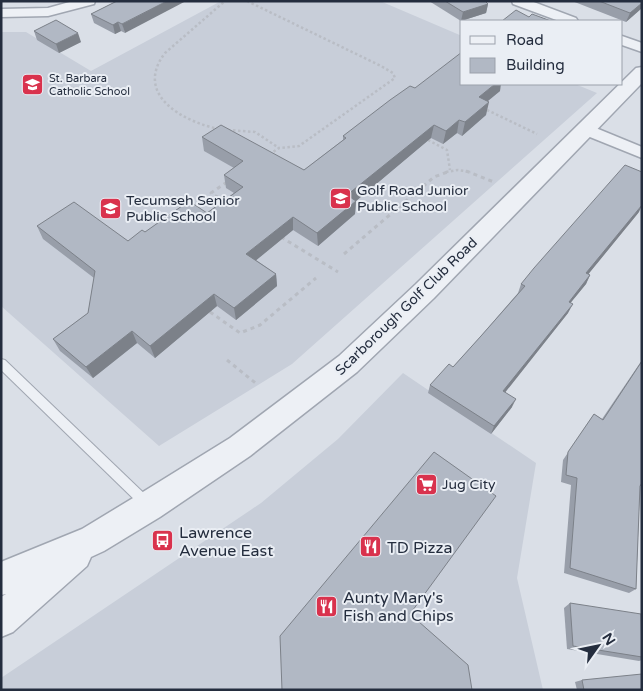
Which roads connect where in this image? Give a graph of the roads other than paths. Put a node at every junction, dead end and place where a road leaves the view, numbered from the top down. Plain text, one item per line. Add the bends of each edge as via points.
1 (89, 1) edge
2 (518, 1) edge
3 (1, 14) edge
4 (568, 20) edge
5 (623, 40) edge
6 (642, 48) edge
7 (642, 72) edge
8 (586, 129) junction
9 (642, 153) edge
10 (1, 363) edge
11 (148, 506) junction
12 (93, 540) junction
13 (1, 579) edge
14 (1, 620) edge

1 - 3 street via 48,12
2 - 4 street
5 - 6 street
7 - 8 street, Scarborough Golf Club Road
8 - 9 street
8 - 11 street, Scarborough Golf Club Road via 348,364 240,447
10 - 11 lane
11 - 12 street, Scarborough Golf Club Road
12 - 13 street, Scarborough Golf Club Road
12 - 14 street, Scarborough Golf Club Road

